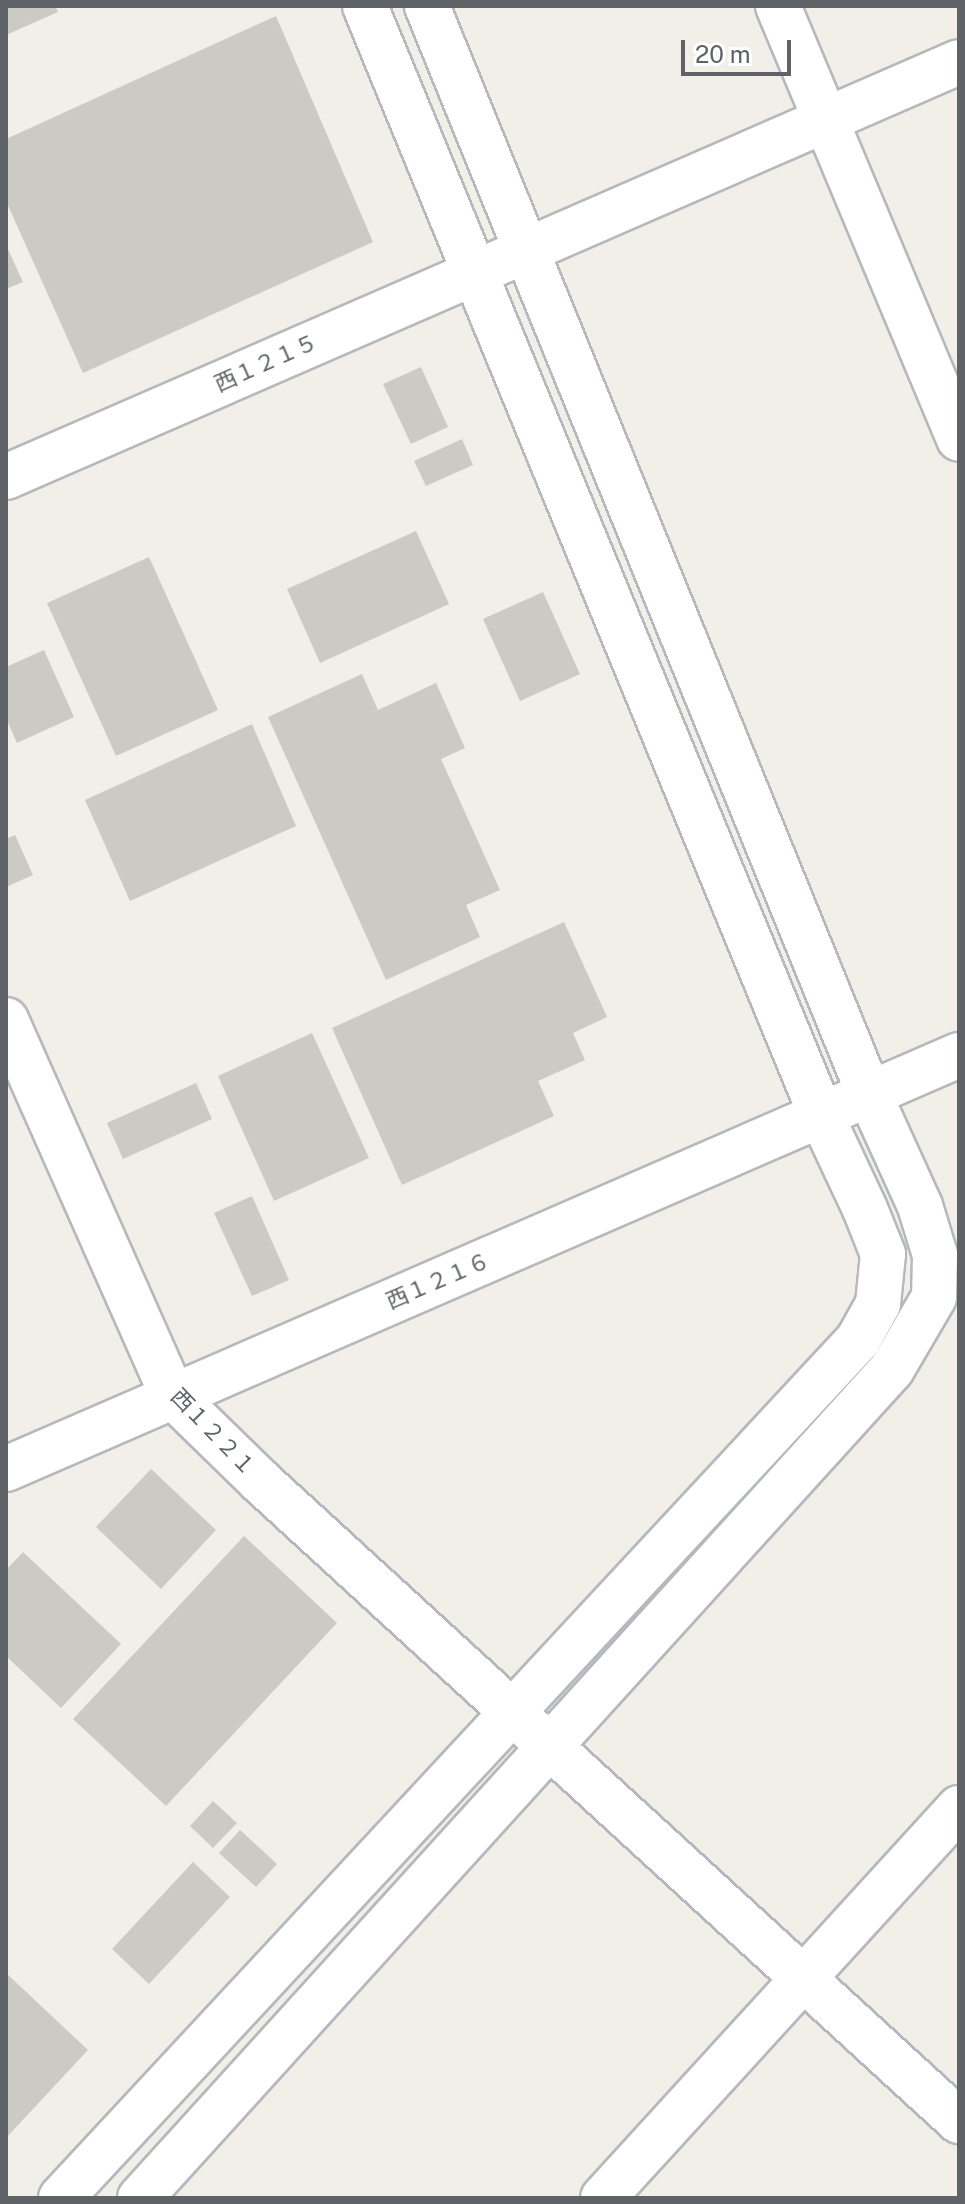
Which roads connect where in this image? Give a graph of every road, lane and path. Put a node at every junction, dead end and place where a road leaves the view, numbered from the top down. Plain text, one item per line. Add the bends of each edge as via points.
1 (365, 6) edge
2 (427, 6) edge
3 (778, 6) edge
4 (959, 62) edge
5 (825, 118) junction
6 (526, 248) junction
7 (471, 272) junction
8 (959, 439) edge
9 (6, 477) edge
10 (6, 1020) edge
11 (959, 1055) edge
12 (870, 1096) junction
13 (822, 1117) junction
14 (172, 1395) junction
15 (6, 1469) edge
16 (510, 1710) junction
17 (553, 1749) junction
18 (959, 1808) edge
19 (807, 1978) junction
20 (959, 2121) edge
21 (61, 2198) edge
22 (140, 2198) edge
23 (603, 2198) edge

1 - 7 street
2 - 6 street
3 - 5 street
4 - 5 street, 西１２１５
5 - 6 street, 西１２１５
5 - 8 street
6 - 7 street, 西１２１５
6 - 12 street
7 - 9 street, 西１２１５
7 - 13 street
10 - 14 street, 西１２２１
11 - 12 street, 西１２１６
12 - 13 street, 西１２１６
12 - 17 street via 920,1206 935,1255 934,1297 892,1369
13 - 14 street, 西１２１６
13 - 16 street via 883,1254 878,1304 858,1340
14 - 15 street, 西１２１６
14 - 16 street, 西１２２１
16 - 17 street, 西１２２１
16 - 21 street
17 - 19 street, 西１２２１
17 - 22 street
18 - 19 street
19 - 20 street, 西１２２１
19 - 23 street

